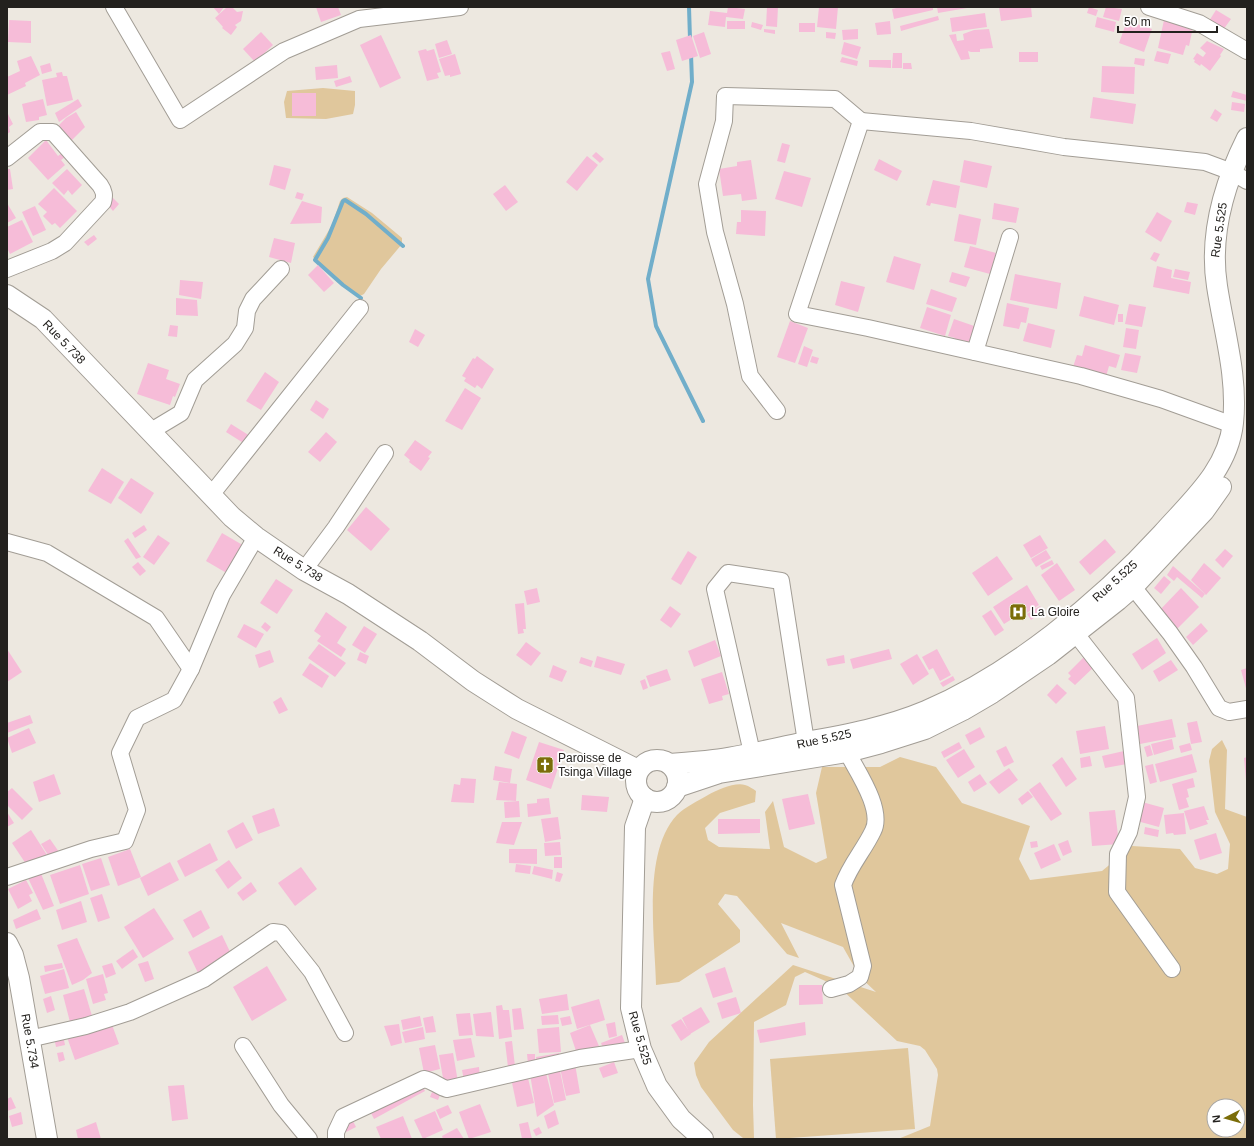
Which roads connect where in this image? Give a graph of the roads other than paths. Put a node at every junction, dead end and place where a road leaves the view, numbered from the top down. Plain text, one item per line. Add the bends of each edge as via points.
1 (114, 7) edge
2 (460, 7) edge
3 (1149, 7) edge
4 (1247, 52) edge
5 (861, 121) junction
6 (1247, 138) edge
7 (7, 158) edge
8 (1242, 175) edge
9 (1010, 237) dead end
10 (7, 268) edge
11 (281, 268) dead end
12 (7, 295) edge
13 (360, 308) dead end
14 (975, 352) junction
15 (777, 411) dead end
16 (1233, 425) junction
17 (151, 430) junction
18 (385, 453) dead end
19 (211, 495) junction
20 (256, 537) junction
21 (7, 542) edge
22 (304, 570) junction
23 (1133, 587) junction
24 (1076, 634) junction
25 (191, 669) junction
26 (1247, 709) edge
27 (806, 742) junction
28 (847, 752) junction
29 (752, 753) junction
30 (670, 764) junction
31 (638, 770) junction
32 (677, 787) junction
33 (645, 798) junction
34 (7, 877) edge
35 (7, 943) edge
36 (1172, 969) dead end
37 (831, 989) dead end
38 (345, 1033) dead end
39 (29, 1039) junction
40 (243, 1046) dead end
41 (641, 1049) junction
42 (47, 1139) edge
43 (309, 1139) edge
44 (336, 1139) edge
45 (704, 1139) edge

1 - 2 street via 180,120 284,51 359,19
3 - 4 street via 1199,23
5 - 8 street via 971,131 1064,147 1205,162
5 - 14 street via 797,314
5 - 15 street via 835,99 725,96 724,121 707,184 715,232 735,304 750,376
6 - 8 street, Rue 5.525
7 - 10 street via 40,132 53,132 100,185 104,197 103,202 65,243 52,251
8 - 16 street, Rue 5.525 via 1218,222 1215,263 1216,284 1232,364
8 - 23 street, Rue 5.525 via 1229,244 1230,282 1245,387 1244,428 1238,454 1204,511
9 - 14 street
11 - 17 street via 253,299 247,311 245,328 235,344 195,380 181,412
12 - 17 street, Rue 5.738 via 43,319
13 - 19 street
14 - 16 street via 1119,386
16 - 27 street, Rue 5.525 via 1220,464 1196,498 1127,570 1046,638 990,678 924,712 848,734
17 - 19 street, Rue 5.738
18 - 22 street
19 - 20 street, Rue 5.738
20 - 22 street, Rue 5.738
20 - 25 street via 222,595
21 - 25 street via 47,553 156,618
22 - 31 street, Rue 5.738 via 348,594 517,709
23 - 24 street, Rue 5.525
23 - 26 street via 1170,633 1218,708 1229,712
24 - 28 street, Rue 5.525 via 1003,686 963,710 925,728
24 - 36 street via 1126,698 1137,797 1129,832 1118,854 1117,892
25 - 34 street via 174,700 137,718 120,753 137,810 124,841 91,849
27 - 29 street, Rue 5.525
27 - 29 street via 782,580 728,573 715,590
28 - 32 street, Rue 5.525 via 719,773
28 - 37 street via 874,807 877,820 874,831 847,872 843,885 863,966 860,977 849,984
29 - 30 street, Rue 5.525 via 715,760
30 - 31 street via 662,760 648,761
30 - 32 street via 677,774
31 - 33 street via 637,788
32 - 33 street via 674,793 663,801
33 - 41 street, Rue 5.525 via 635,827 630,993 633,1020
35 - 39 street, Rue 5.734 via 19,978
38 - 39 street via 312,972 281,933 272,932 198,982 130,1012 86,1026
39 - 42 street, Rue 5.734
40 - 43 street via 281,1105
41 - 44 street via 580,1058 447,1089 424,1079 343,1117 336,1132
41 - 45 street, Rue 5.525 via 657,1086 669,1104 681,1119

